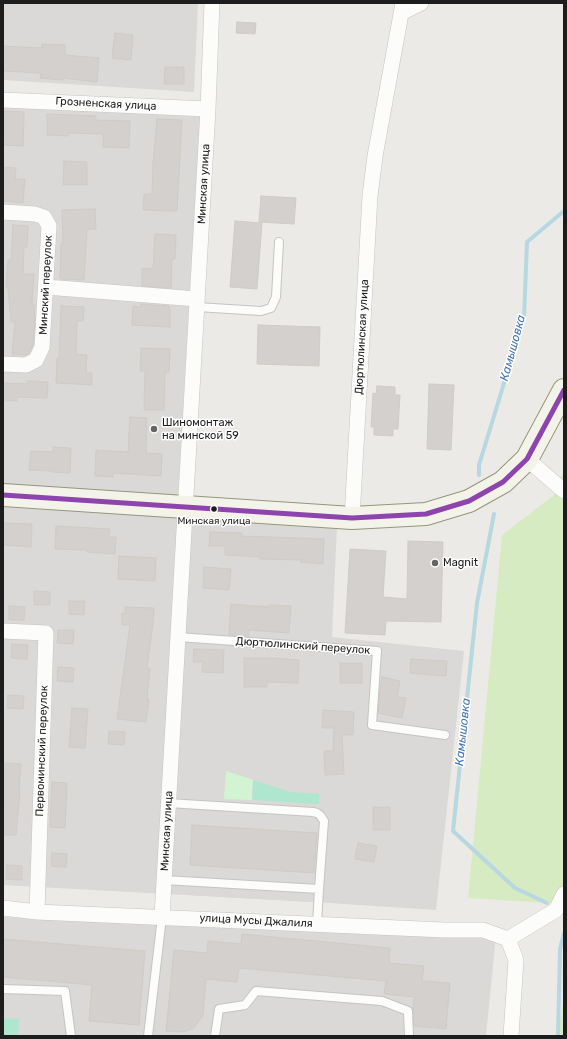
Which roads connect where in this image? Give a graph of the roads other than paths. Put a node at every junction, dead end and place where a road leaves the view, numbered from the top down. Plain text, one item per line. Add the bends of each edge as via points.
1 (212, 3) edge
2 (421, 3) edge
3 (402, 8) edge
4 (3, 100) edge
5 (208, 109) junction
6 (3, 212) edge
7 (279, 242) dead end
8 (46, 287) junction
9 (197, 303) junction
10 (3, 364) edge
11 (564, 390) edge
12 (526, 459) junction
13 (564, 491) edge
14 (3, 496) edge
15 (185, 507) junction
16 (352, 518) junction
17 (3, 631) edge
18 (178, 637) junction
19 (445, 735) dead end
20 (168, 803) junction
21 (164, 880) junction
22 (319, 890) junction
23 (564, 894) edge
24 (3, 908) edge
25 (37, 912) junction
26 (162, 917) junction
27 (317, 924) junction
28 (508, 939) junction
29 (3, 988) edge
30 (71, 1036) edge
31 (148, 1036) edge
32 (215, 1036) edge
33 (409, 1036) edge
34 (511, 1036) edge

1 - 5 street, Минская улица
2 - 3 street
3 - 16 street, Дюртюлинская улица via 375,156 370,204
4 - 5 street, Грозненская улица
5 - 9 street, Минская улица
6 - 8 street, Минский переулок via 44,217 49,226
7 - 9 lane via 276,297 270,308 261,311
8 - 9 street
8 - 10 street, Минский переулок via 42,347 36,360 26,365
9 - 15 street, Минская улица
11 - 12 main road
12 - 13 street
12 - 16 main road via 503,482 469,501 426,514
14 - 15 main road
15 - 16 main road
15 - 18 street, Минская улица
17 - 25 street, Первоминский переулок via 46,633
18 - 19 lane, Дюртюлинский переулок via 377,651 372,725
18 - 20 street, Минская улица
20 - 21 street, Минская улица
20 - 22 lane via 317,813 324,821
21 - 22 lane
21 - 26 street, Минская улица
22 - 27 lane
23 - 28 street via 556,910
24 - 25 street, улица Мусы Джалиля
25 - 26 street, улица Мусы Джалиля
26 - 27 street, улица Мусы Джалиля
26 - 31 lane
27 - 28 street, улица Мусы Джалиля via 483,930
28 - 34 street via 516,960
29 - 30 lane via 65,991
32 - 33 lane via 219,1009 245,1005 256,991 382,1001 408,1011

